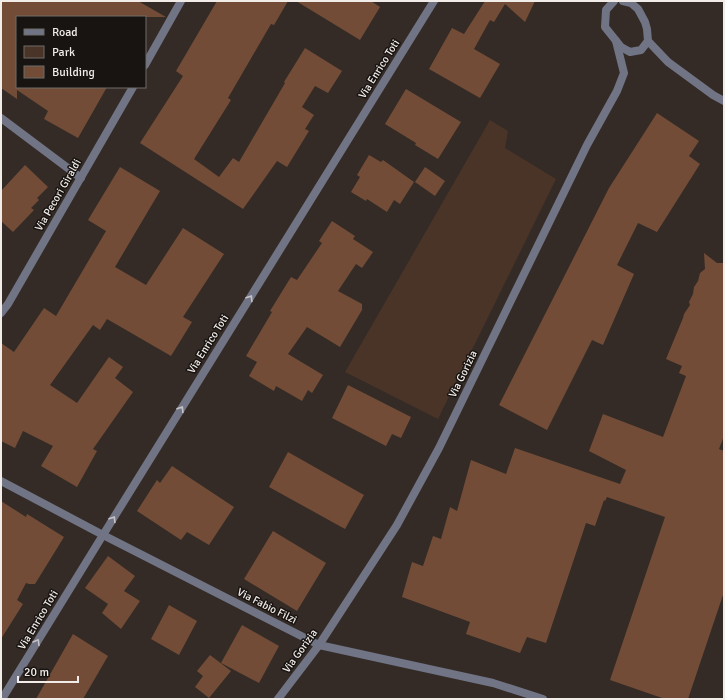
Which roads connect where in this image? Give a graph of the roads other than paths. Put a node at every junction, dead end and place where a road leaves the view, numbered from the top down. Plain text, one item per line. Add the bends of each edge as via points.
1 (181, 1) edge
2 (434, 1) edge
3 (613, 1) edge
4 (623, 1) edge
5 (616, 41) junction
6 (648, 41) junction
7 (146, 63) edge
8 (132, 88) edge
9 (724, 101) edge
10 (1, 118) edge
11 (81, 178) junction
12 (1, 313) edge
13 (1, 481) edge
14 (102, 535) junction
15 (319, 645) junction
16 (2, 699) edge
17 (278, 699) edge
18 (542, 699) edge

1 - 7 street
14 -> 2 street, Via Enrico Toti
3 - 5 street via 606,10 605,27
4 - 6 street via 631,3 638,10 648,29
5 - 6 street via 630,52 641,50
5 - 15 street, Via Gorizia via 624,73 617,91 587,145 424,476 397,525
6 - 9 street via 668,62
8 - 11 street, Via Pecori Giraldi
10 - 11 street
11 - 12 street, Via Pecori Giraldi
13 - 14 street, Via Fabio Filzi
14 - 15 street, Via Fabio Filzi
16 -> 14 street, Via Enrico Toti
15 - 17 street, Via Gorizia
15 - 18 street, Via Fabio Filzi via 493,683

